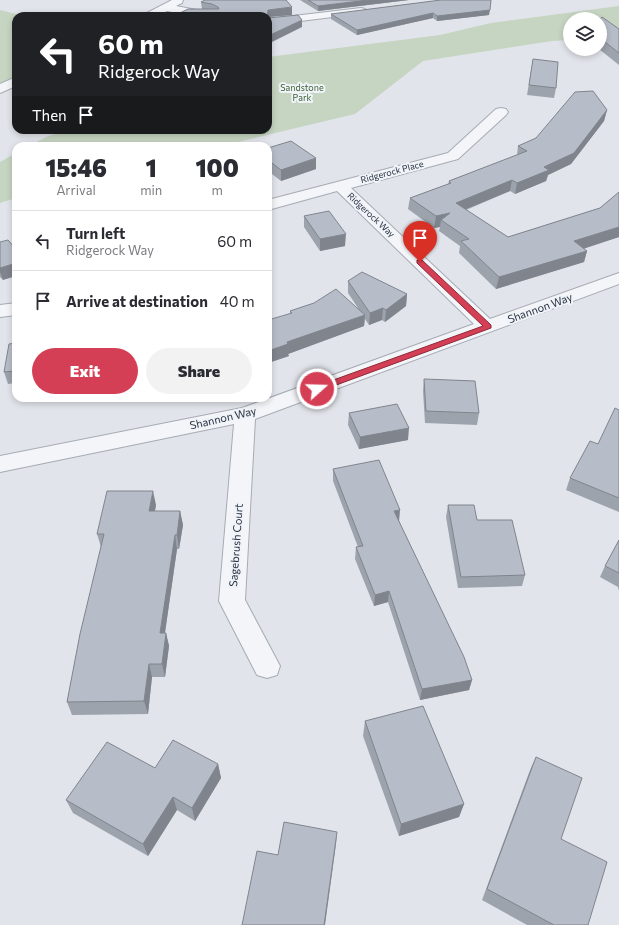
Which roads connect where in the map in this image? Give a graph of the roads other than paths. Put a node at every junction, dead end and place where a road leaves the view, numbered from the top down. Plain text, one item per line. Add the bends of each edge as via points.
1 (179, 0) edge
2 (165, 7) junction
3 (374, 10) edge
4 (155, 12) edge
5 (191, 12) edge
6 (272, 22) edge
7 (12, 83) edge
8 (0, 89) edge
9 (501, 112) dead end
10 (340, 186) junction
11 (272, 204) edge
12 (619, 278) edge
13 (12, 310) edge
14 (0, 311) edge
15 (488, 326) junction
16 (246, 414) junction
17 (0, 464) edge
18 (267, 666) dead end

1 - 2 street
2 - 4 street
2 - 5 street
3 - 6 street
7 - 8 street
9 - 10 street, Ridgerock Place via 453,156
10 - 11 street, Ridgerock Place
10 - 15 street, Ridgerock Way
12 - 15 street, Shannon Way
13 - 14 street
15 - 16 street, Shannon Way
16 - 17 street, Shannon Way
16 - 18 street, Sagebrush Court via 232,601

